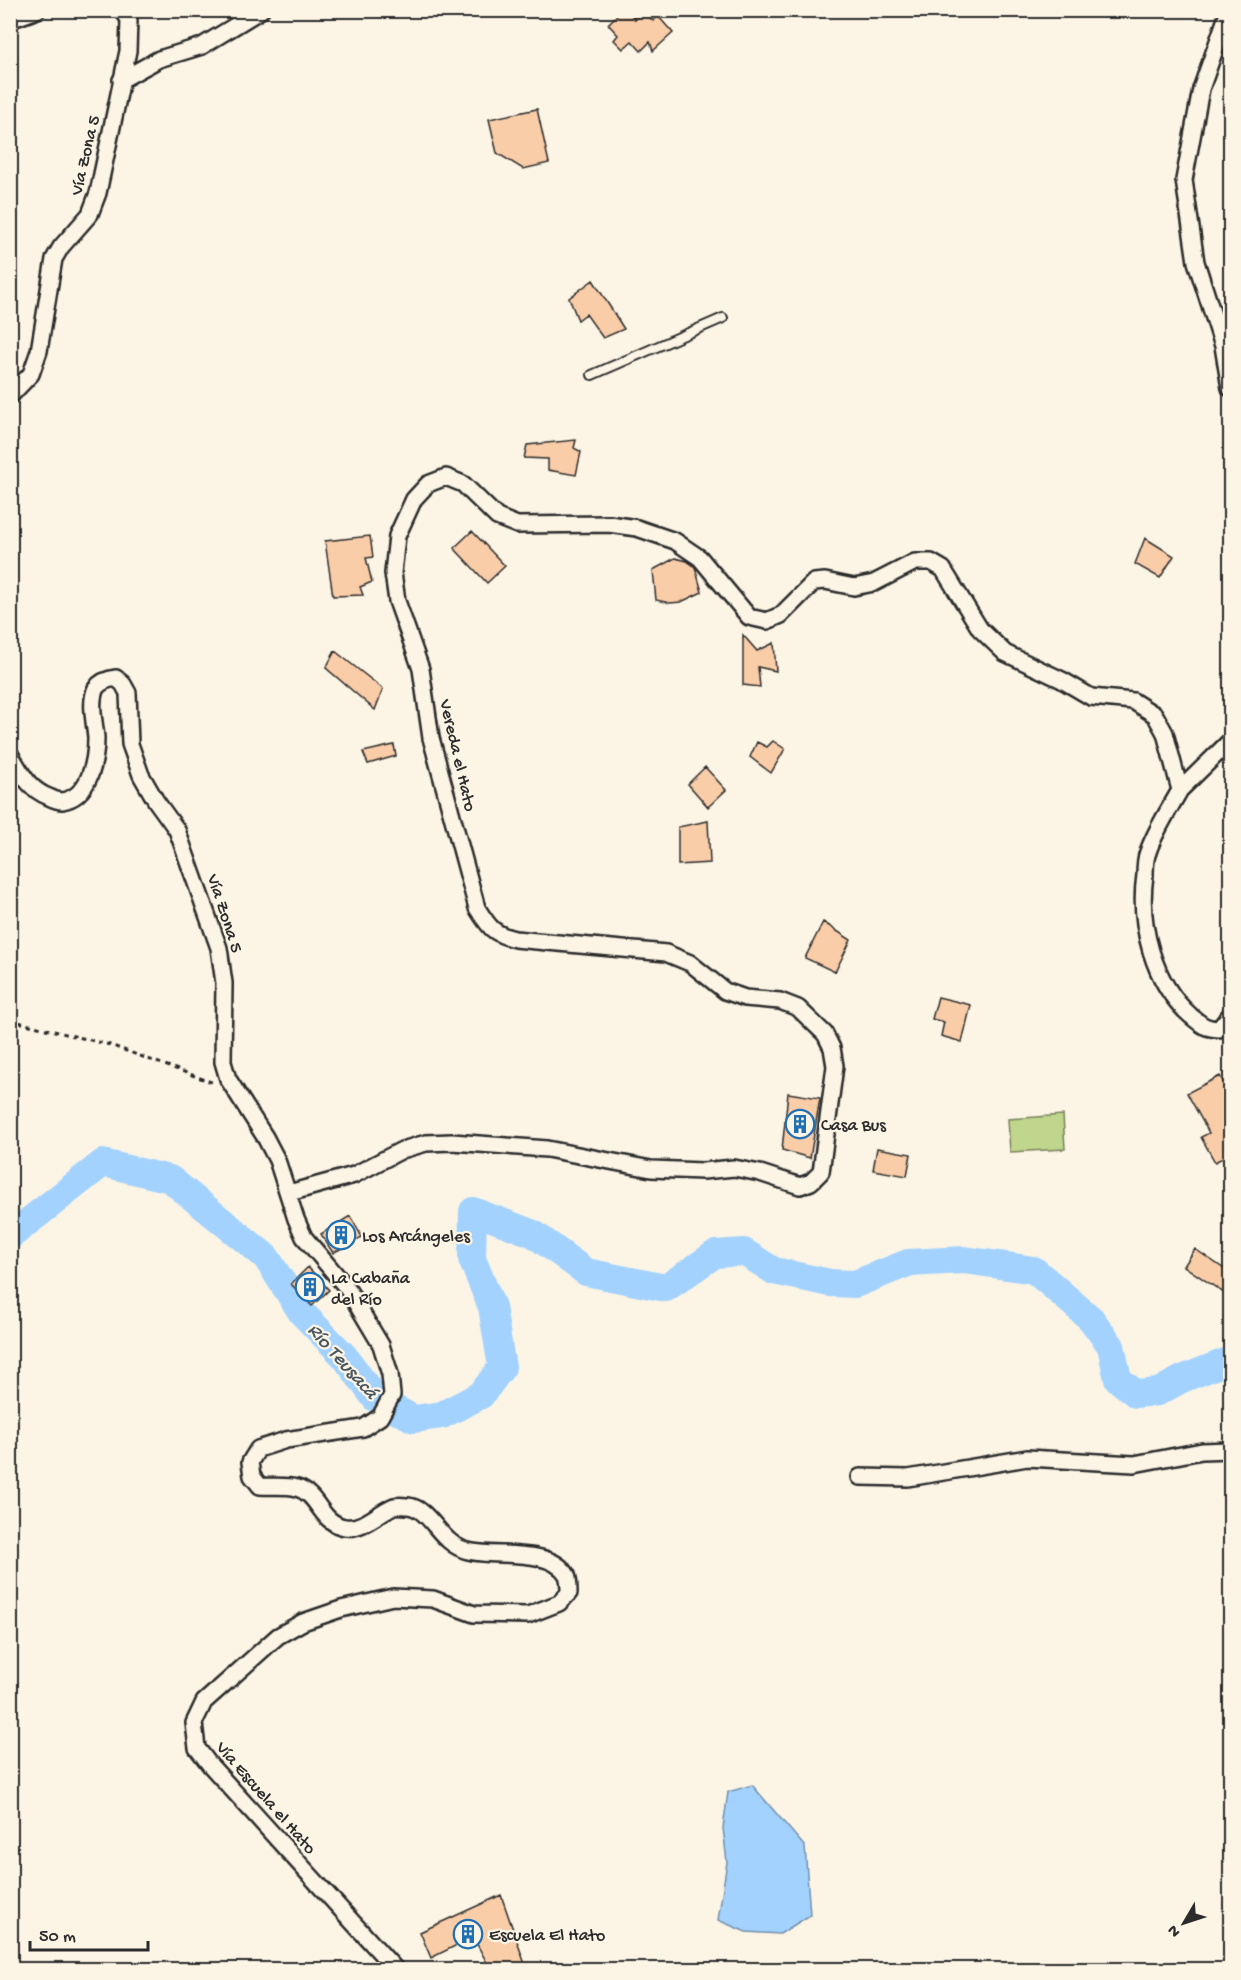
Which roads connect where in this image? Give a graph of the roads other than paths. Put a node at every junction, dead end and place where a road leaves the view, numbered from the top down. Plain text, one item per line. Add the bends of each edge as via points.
1 (37, 10) edge
2 (123, 10) edge
3 (261, 10) edge
4 (1229, 10) edge
5 (10, 20) edge
6 (121, 80) junction
7 (723, 318) dead end
8 (1230, 330) edge
9 (1223, 346) junction
10 (592, 375) dead end
11 (1230, 388) edge
12 (10, 396) edge
13 (1230, 741) edge
14 (10, 754) edge
15 (1180, 790) junction
16 (1230, 1015) edge
17 (289, 1193) junction
18 (380, 1417) joint
19 (1230, 1450) edge
20 (860, 1477) dead end
21 (396, 1970) edge

1 - 5 street
2 - 6 street, Vía Zona 5 via 129,20 128,51
3 - 6 street via 202,46 159,60
4 - 9 street via 1201,89 1184,180 1196,262
6 - 12 street, Vía Zona 5 via 98,193 90,214 54,259 39,351 31,374
7 - 10 lane
8 - 9 street
9 - 11 street
13 - 15 street
14 - 17 street, Vía Zona 5 via 26,782 41,794 59,801 74,798 86,785 92,769 96,741 93,699 97,687 116,678 123,684 128,693 130,744 141,775 177,830 219,948 224,983 222,1062 228,1079 273,1152
15 - 16 street via 1147,854 1144,917 1155,963 1182,1008 1206,1028 1219,1029
15 - 17 street, Vereda el Hato via 1165,733 1155,715 1133,701 1091,697 1005,653 980,629 943,569 931,562 915,562 874,583 854,587 814,582 781,615 767,621 749,617 700,558 675,541 637,528 609,524 517,525 497,517 463,484 446,477 428,484 414,499 398,536 393,573 397,601 421,669 431,738 477,908 500,936 666,953 690,963 725,991 746,998 780,1000 798,1008 825,1034 835,1066 821,1172 812,1182 800,1186 734,1168 651,1169 547,1149 426,1143 402,1150 354,1175
17 - 18 street, Vía Zona 5 via 304,1237 347,1288 381,1345 392,1395
18 - 21 street, Vía Escuela el Hato via 363,1428 286,1440 258,1449 250,1462 252,1476 260,1486 298,1488 330,1522 347,1528 374,1520 395,1506 411,1506 426,1515 451,1544 468,1551 544,1558 558,1564 568,1577 569,1593 559,1603 528,1615 474,1614 433,1599 393,1597 341,1609 278,1635 204,1702 194,1723 197,1748 210,1765
19 - 20 street via 1202,1450 1134,1464 1027,1458 908,1478

